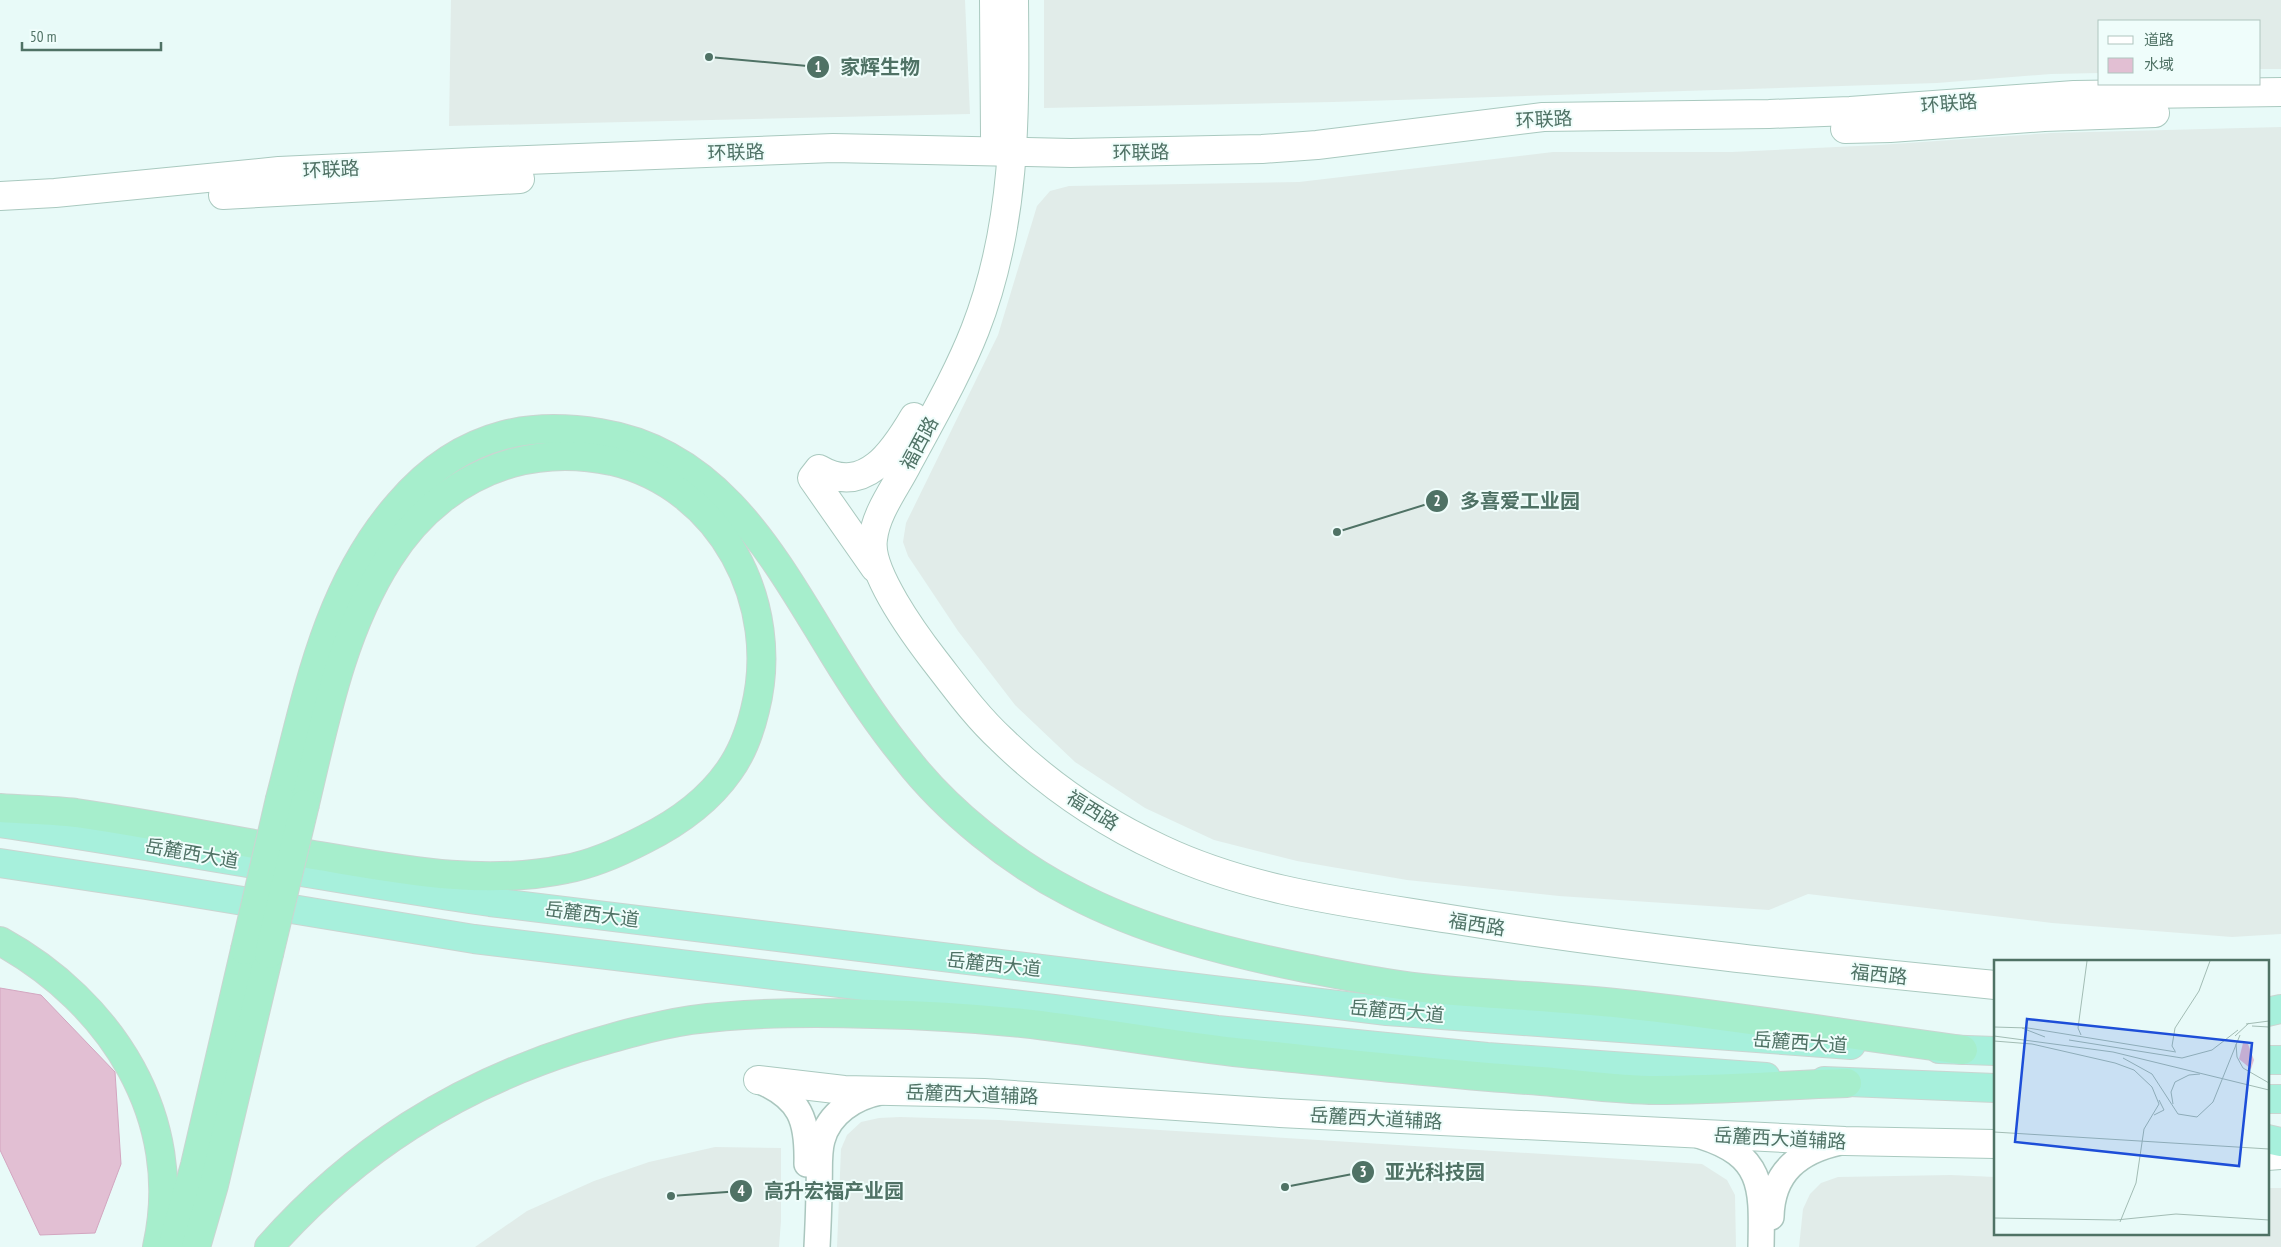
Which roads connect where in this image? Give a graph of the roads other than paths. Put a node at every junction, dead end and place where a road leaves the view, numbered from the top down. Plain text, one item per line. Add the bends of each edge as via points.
1 (994, 0) edge
2 (1014, 0) edge
3 (2281, 92) edge
4 (2281, 109) edge
5 (1003, 158) junction
6 (0, 196) edge
7 (0, 213) edge
8 (878, 572) junction
9 (293, 802) junction
10 (0, 808) edge
11 (0, 823) edge
12 (0, 863) edge
13 (0, 941) edge
14 (257, 952) junction
15 (1994, 985) edge
16 (2268, 1002) edge
17 (2281, 1002) edge
18 (2281, 1010) edge
19 (2268, 1012) edge
20 (1964, 1050) junction
21 (1994, 1051) edge
22 (2268, 1060) edge
23 (2281, 1060) edge
24 (758, 1080) joint
25 (1847, 1083) junction
26 (1994, 1088) edge
27 (884, 1091) junction
28 (2281, 1099) edge
29 (2268, 1100) edge
30 (1694, 1134) junction
31 (2268, 1139) edge
32 (1845, 1142) junction
33 (2281, 1142) edge
34 (1994, 1144) edge
35 (2281, 1155) edge
36 (2268, 1156) edge
37 (157, 1247) edge
38 (172, 1247) edge
39 (196, 1247) edge
40 (269, 1247) edge
41 (805, 1247) edge
42 (817, 1247) edge
43 (1761, 1247) edge
44 (1771, 1247) edge

1 - 5 main road
2 - 5 main road, 福西路
3 - 5 main road, 环联路 via 2074,95 1769,114 1543,117 1317,146
4 - 5 main road, 环联路 via 2044,117 1890,128 1523,137 1274,166 1081,169
5 - 6 main road, 环联路 via 833,148 279,171
5 - 7 main road, 环联路 via 244,193
5 - 8 main road, 福西路 via 1007,212 996,266 975,331 878,520 872,539
5 - 8 main road via 976,270 960,320 928,392 887,458 870,471 838,476 819,470 812,478
8 - 15 main road, 福西路 via 930,654 1000,739 1068,795 1111,823 1209,870 1274,889 1510,929 1830,969
9 - 10 highway via 356,625 388,559 423,513 468,481 495,468 529,458 563,455 626,465 659,478 685,496 724,535 740,561 754,598 762,643 759,694 743,746 713,791 688,813 664,830 604,858 567,869 514,876 460,877 72,813
9 - 14 highway, bridge
9 - 20 highway via 320,649 334,609 363,552 387,518 428,474 475,444 510,434 576,430 613,435 644,444 671,457 698,474 727,499 774,559 869,709 908,762 976,828 1071,893 1133,920 1197,942 1339,975 1425,988 1624,1004
11 - 20 highway, 岳麓西大道 via 146,844 397,889 490,902 1252,996 1482,1019 1843,1045
12 - 25 highway, 岳麓西大道 via 474,939 1217,1030 1487,1057
13 - 37 highway via 66,986 89,1009 132,1068 144,1093 161,1154 164,1203
14 - 38 highway
14 - 39 highway via 214,1185
16 - 17 main road
18 - 19 highway
20 - 21 highway, 岳麓西大道
22 - 23 highway
24 - 27 main road, 岳麓西大道辅路
24 - 41 street via 782,1092 793,1102 805,1124
25 - 26 highway, 岳麓西大道
25 - 40 highway via 1653,1090 1232,1052 1022,1023 821,1012 744,1015 626,1033 492,1080 438,1107 358,1161 317,1196
27 - 30 main road, 岳麓西大道辅路
27 - 42 street via 848,1103 825,1130 820,1151
28 - 29 highway
30 - 32 main road, 岳麓西大道辅路
30 - 43 street via 1720,1142 1752,1168 1761,1194
31 - 33 highway
32 - 34 main road, 岳麓西大道辅路
32 - 44 street via 1822,1147 1797,1160 1778,1181 1773,1194
35 - 36 main road

